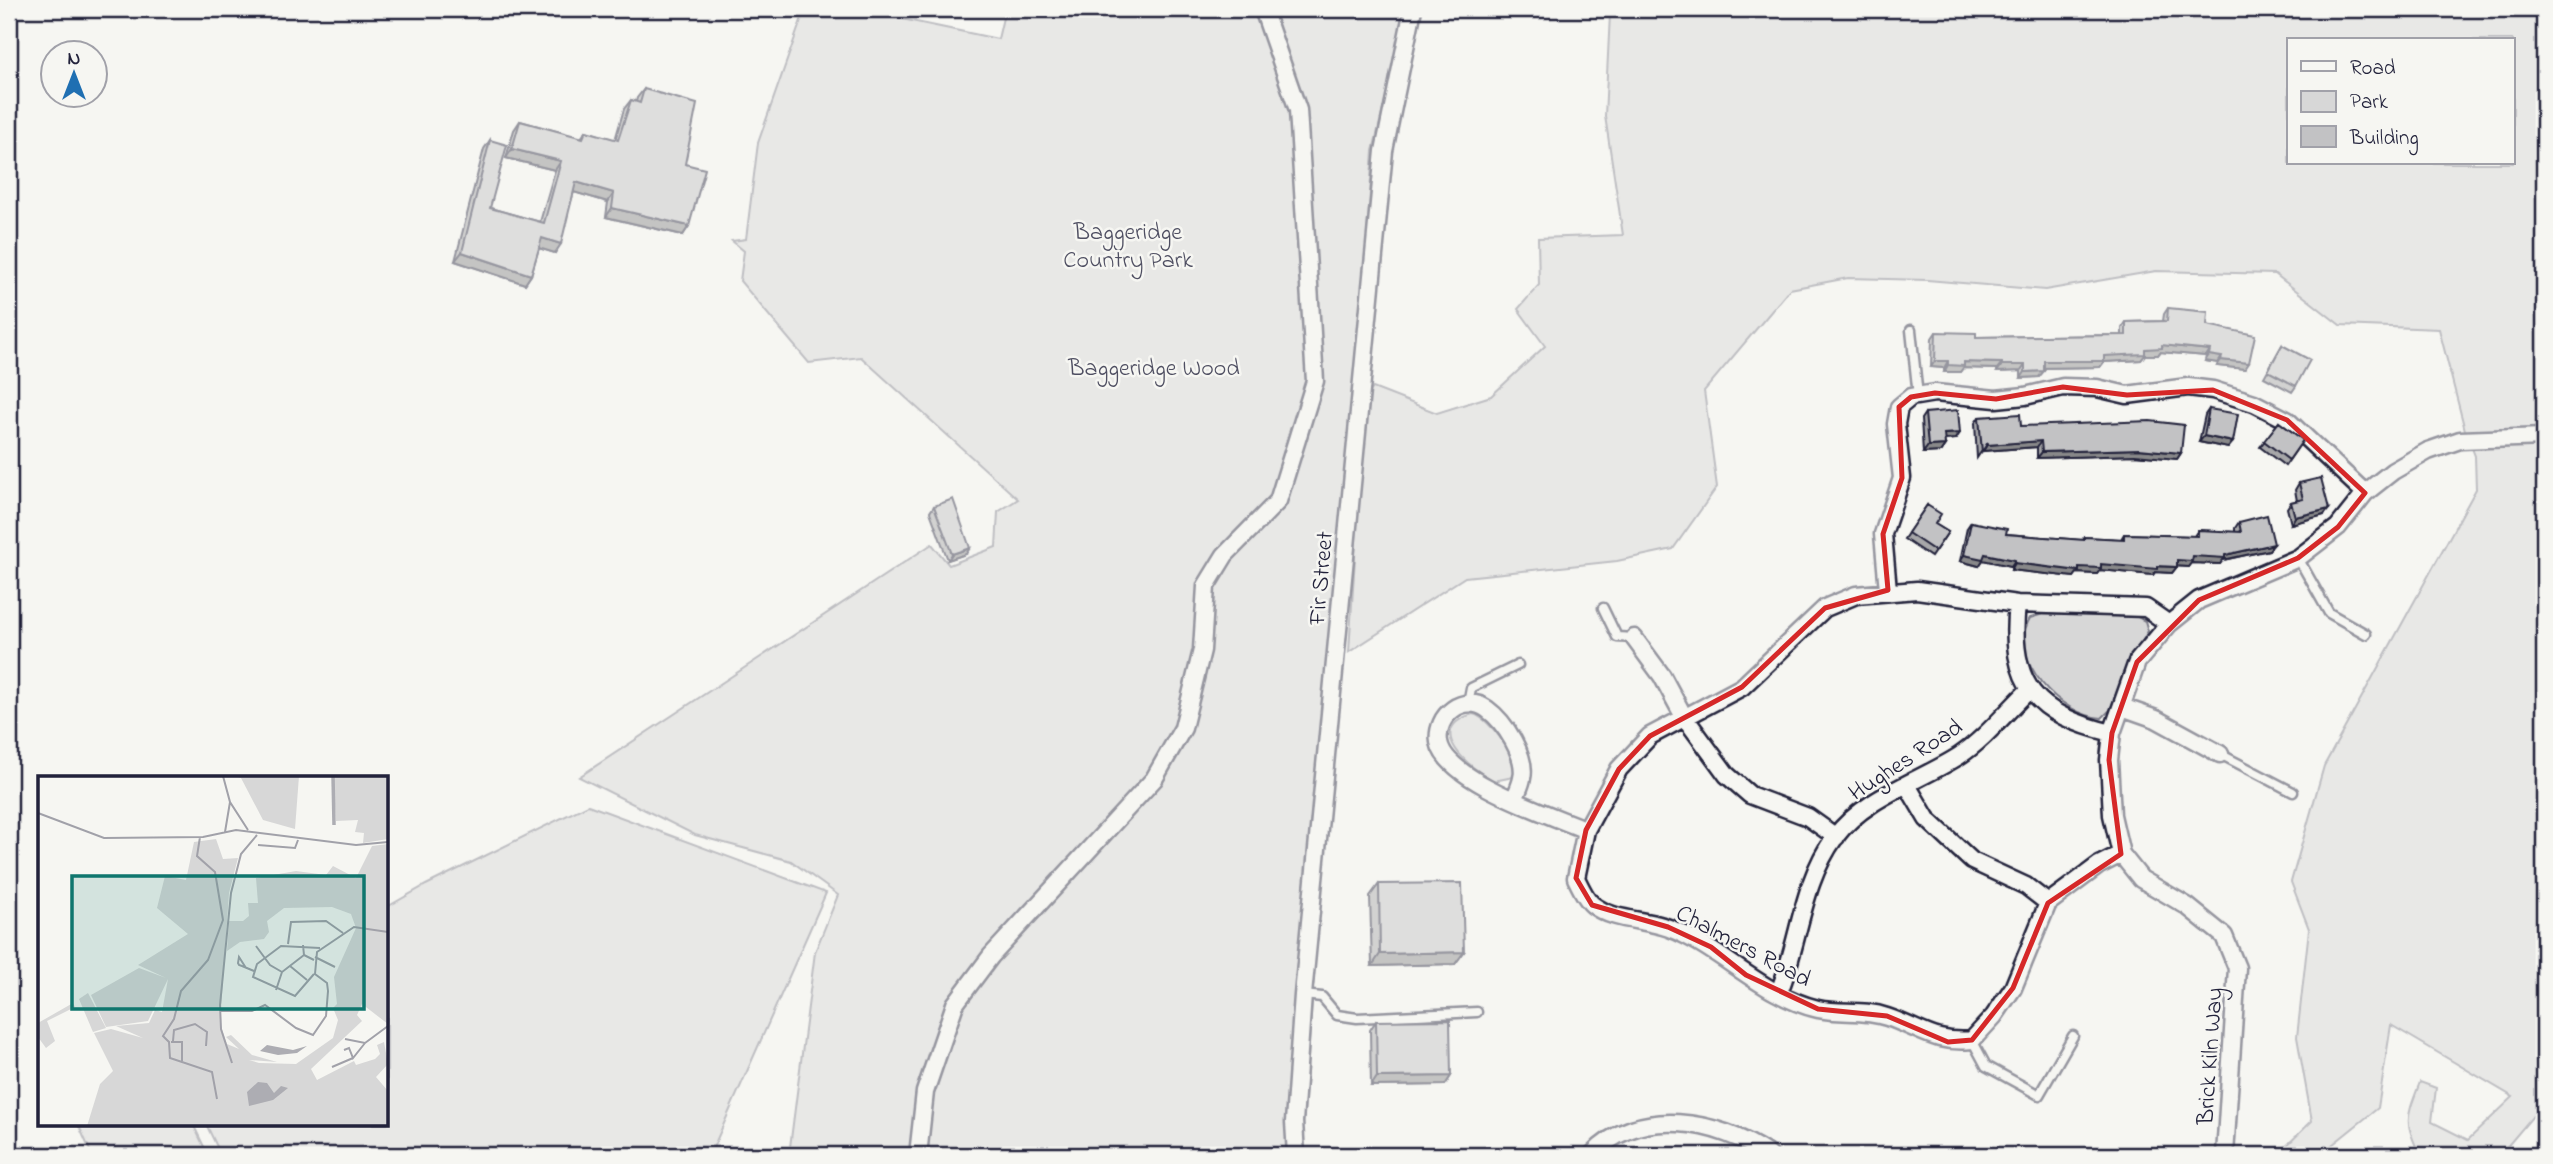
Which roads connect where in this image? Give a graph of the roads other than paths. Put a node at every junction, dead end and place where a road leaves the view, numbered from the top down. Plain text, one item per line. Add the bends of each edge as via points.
1 (1263, 9) edge
2 (1413, 9) edge
3 (1911, 331) dead end
4 (1918, 396) junction
5 (2544, 437) edge
6 (2365, 493) junction
7 (2298, 558) junction
8 (1888, 590) junction
9 (2017, 604) junction
10 (1603, 608) dead end
11 (2169, 624) junction
12 (2366, 634) dead end
13 (1634, 638) joint
14 (1518, 665) dead end
15 (2029, 690) junction
16 (1468, 704) junction
17 (2122, 707) junction
18 (1683, 715) junction
19 (2112, 733) junction
20 (2220, 754) joint
21 (1907, 785) junction
22 (2293, 792) dead end
23 (1515, 799) junction
24 (1586, 830) junction
25 (1836, 836) junction
26 (2121, 854) junction
27 (2048, 903) junction
28 (1779, 992) junction
29 (1303, 995) junction
30 (1477, 1012) dead end
31 (2073, 1035) dead end
32 (1972, 1040) junction
33 (1606, 1140) junction
34 (918, 1155) edge
35 (1296, 1155) edge
36 (1592, 1155) edge
37 (1615, 1155) edge
38 (1769, 1155) edge
39 (2225, 1155) edge

1 - 34 street via 1298,110 1315,381 1278,500 1225,555 1206,586 1202,650 1183,728 1154,779 991,956 955,1004 925,1092
2 - 29 street, Fir Street via 1384,150
3 - 4 lane
4 - 6 street via 2025,397 2063,387 2127,395 2188,387 2213,390 2287,420
4 - 8 street via 1899,407 1896,424 1902,478 1883,534
5 - 6 street, Brick Kiln Way via 2460,440 2428,451
6 - 7 street, Brick Kiln Way via 2338,527
7 - 11 street, Brick Kiln Way via 2199,600
7 - 12 lane via 2329,613
8 - 9 street, Chalmers Road
8 - 18 street, Chalmers Road via 1856,595 1825,608 1742,687
9 - 11 street, Chalmers Road via 2146,608
9 - 15 street via 2013,639
10 - 13 lane via 1617,637
11 - 17 street, Brick Kiln Way via 2137,662
13 - 18 street
14 - 16 lane via 1471,688
15 - 19 street via 2080,725
15 - 21 street, Hughes Road via 1962,754
16 - 23 street via 1486,708 1521,757 1523,777
16 - 23 street via 1457,706 1439,725 1439,742 1446,758 1462,773
17 - 19 street, Brick Kiln Way
17 - 20 street via 2156,719
18 - 24 street, Chalmers Road via 1650,736 1619,769
18 - 25 street via 1727,775 1750,795 1808,817
19 - 26 street, Brick Kiln Way via 2112,815
20 - 22 lane
21 - 25 street, Hughes Road via 1874,802
21 - 27 street via 1927,819 1972,861 2026,886
23 - 24 street
24 - 28 street, Chalmers Road via 1576,878 1592,905 1668,927
25 - 28 street, Hughes Road via 1812,879
26 - 27 street
26 - 39 street, Brick Kiln Way via 2141,879 2187,906 2224,936 2237,968
27 - 32 street via 2013,988
28 - 32 street, Chalmers Road via 1818,1009 1886,1016 1948,1042
29 - 30 lane via 1322,998 1337,1015 1357,1018
29 - 35 street, Fir Street
31 - 32 lane via 2039,1095 1986,1066
33 - 36 street
33 - 37 lane
33 - 38 street via 1643,1125 1685,1121 1755,1145

